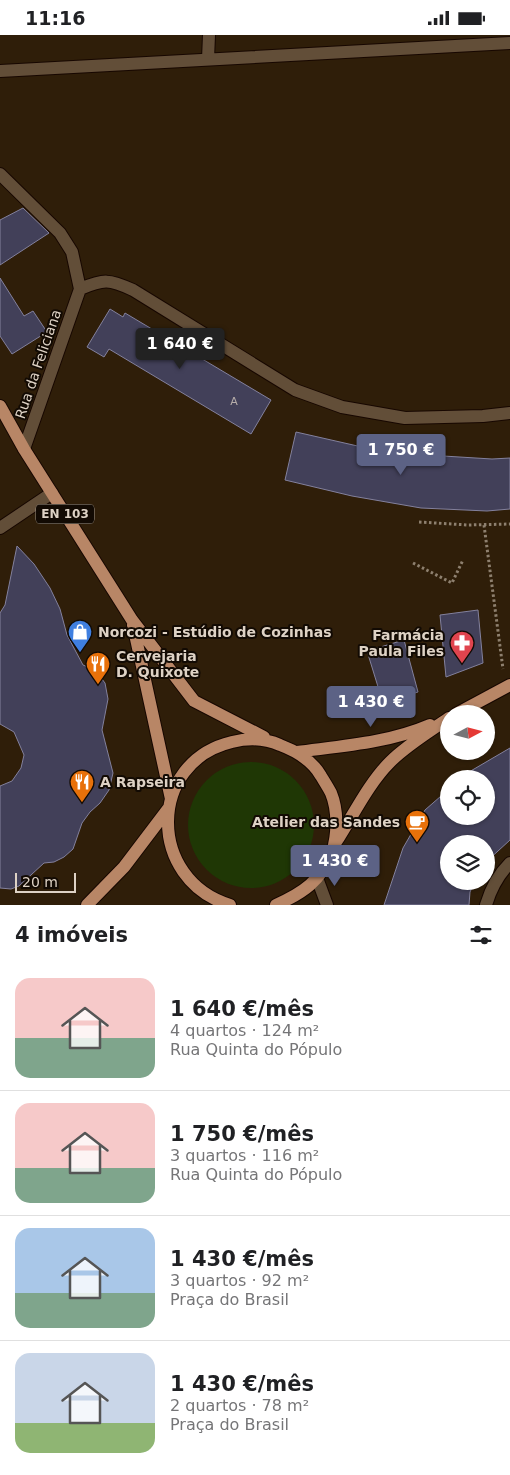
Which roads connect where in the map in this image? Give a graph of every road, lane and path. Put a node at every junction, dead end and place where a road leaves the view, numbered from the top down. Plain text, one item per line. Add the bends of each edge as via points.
1 (209, 35) edge
2 (510, 43) edge
3 (208, 59) junction
4 (0, 71) edge
5 (0, 174) edge
6 (80, 289) junction
7 (0, 406) edge
8 (510, 413) edge
9 (24, 449) junction
10 (52, 493) junction
11 (419, 522) dead end
12 (510, 524) edge
13 (484, 525) junction
14 (0, 528) edge
15 (463, 560) dead end
16 (413, 563) dead end
17 (132, 620) junction
18 (502, 669) dead end
19 (510, 685) edge
20 (473, 705) edge
21 (440, 722) edge
22 (440, 724) edge
23 (271, 741) junction
24 (297, 752) junction
25 (170, 804) junction
26 (334, 847) junction
27 (510, 863) edge
28 (317, 878) junction
29 (87, 905) edge
30 (230, 905) edge
31 (276, 905) edge
32 (328, 905) edge
33 (486, 905) edge

1 - 3 street
2 - 3 street
3 - 4 street
5 - 6 street via 60,233 72,252
6 - 8 street via 96,282 114,281 295,390 342,407 405,418
6 - 9 street, Rua da Feliciana
7 - 9 main road, EN 103
9 - 10 main road, EN 103
10 - 14 street
10 - 17 main road, EN 103
11 - 13 path
12 - 13 path
13 - 18 path
15 - 16 path via 452,583
17 - 23 main road via 194,701
17 - 25 main road
19 - 20 main road
21 - 24 main road via 385,739
22 - 26 main road via 388,763
23 - 24 main road
23 - 25 main road via 246,739 221,745 199,757 182,776
24 - 26 main road via 317,770 331,793 337,819
25 - 29 main road via 124,867
25 - 30 main road via 168,837 176,862 193,885 215,901
26 - 28 main road
27 - 33 street via 491,889
28 - 31 main road via 298,895
28 - 32 street

